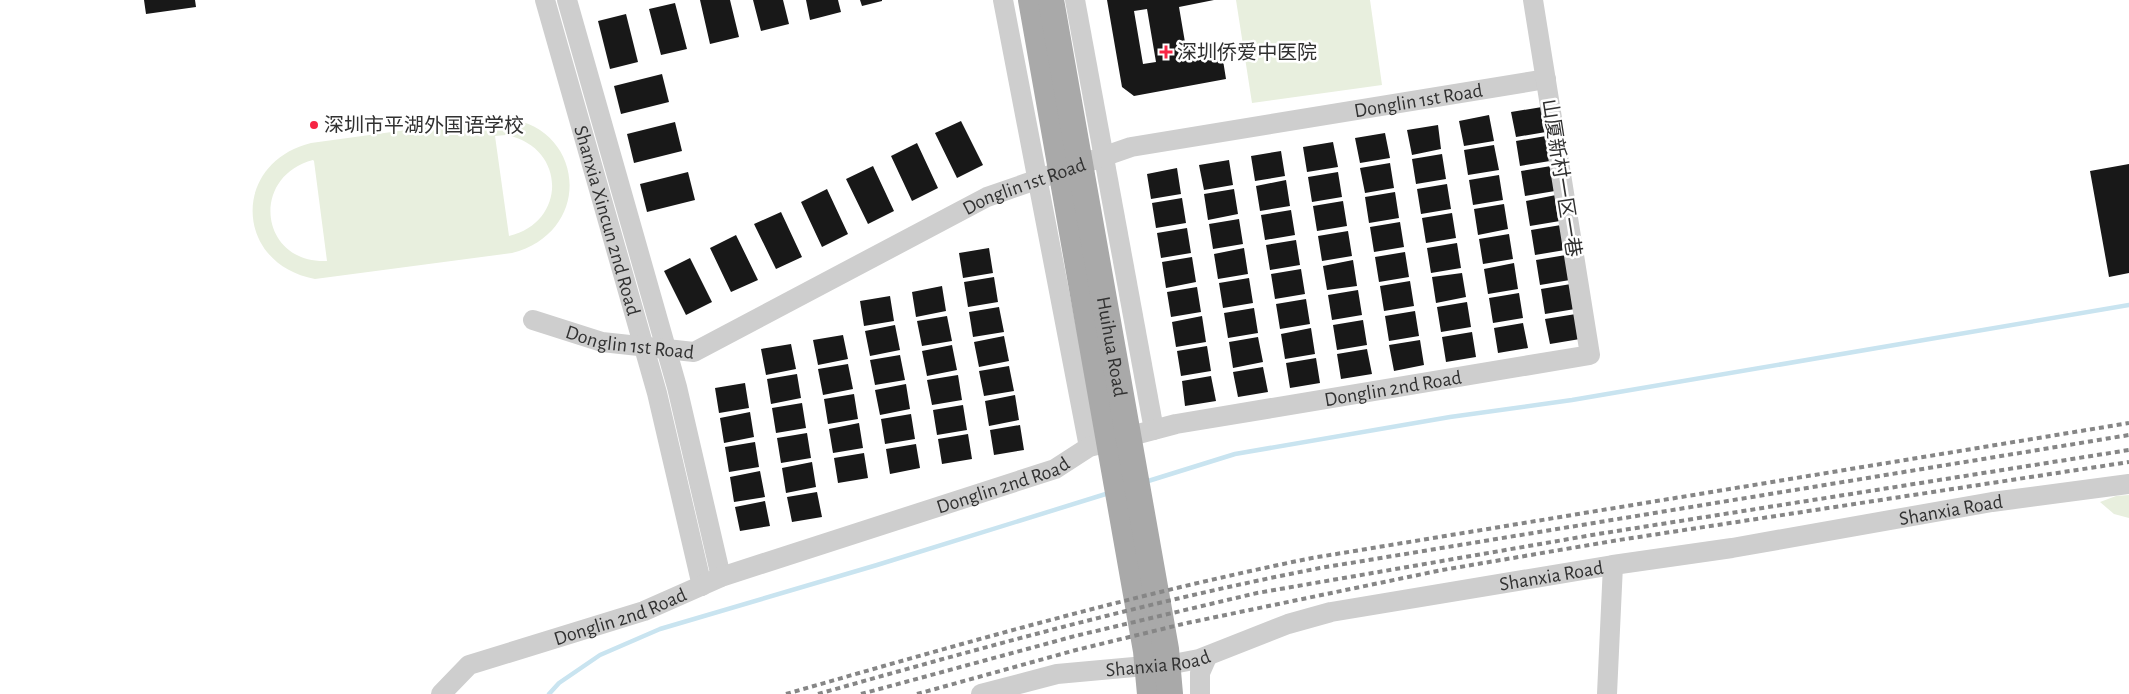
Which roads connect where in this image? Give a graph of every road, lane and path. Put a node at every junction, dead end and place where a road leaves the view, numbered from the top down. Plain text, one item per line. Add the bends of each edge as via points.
1 (545, 0) edge
2 (566, 0) edge
3 (1003, 0) edge
4 (1031, 0) edge
5 (1051, 0) edge
6 (1075, 0) edge
7 (1533, 0) edge
8 (1053, 62) junction
9 (1546, 78) junction
10 (1104, 157) junction
11 (1037, 180) junction
12 (533, 320) dead end
13 (644, 347) junction
14 (666, 350) junction
15 (1590, 355) joint
16 (1154, 430) junction
17 (1089, 447) junction
18 (2129, 484) edge
19 (1613, 565) junction
20 (721, 578) junction
21 (702, 586) junction
22 (1207, 656) junction
23 (1142, 667) junction
24 (441, 694) edge
25 (981, 694) edge
26 (1140, 694) edge
27 (1150, 694) edge
28 (1170, 694) edge
29 (1200, 694) edge
30 (1607, 694) edge

1 - 13 street, Shanxia Xincun 2nd Road
2 - 14 street, Shanxia Xincun 2nd Road
3 - 11 street
4 - 8 main road, Huihua Road
5 - 8 main road, Huihua Road
6 - 10 street
7 - 9 street, 山厦新村一区一巷
8 - 27 main road, Huihua Road
8 - 28 main road, Huihua Road via 1164,640
9 - 10 street, Donglin 1st Road via 1131,147
9 - 15 street, 山厦新村一区一巷
10 - 11 street, Donglin 1st Road
10 - 16 street
11 - 14 street, Donglin 1st Road via 987,197 694,352
11 - 17 street
12 - 13 street, Donglin 1st Road via 602,342
13 - 14 street, Donglin 1st Road
13 - 21 street, Shanxia Xincun 2nd Road
14 - 20 street, Shanxia Xincun 2nd Road via 678,388
15 - 16 street, Donglin 2nd Road via 1254,410
16 - 17 street, Donglin 2nd Road
17 - 20 street, Donglin 2nd Road via 1055,469
18 - 19 street, Shanxia Road via 2018,497 1732,548
19 - 22 street, Shanxia Road via 1331,612 1288,624
19 - 30 street
20 - 21 street, Donglin 2nd Road
21 - 24 street, Donglin 2nd Road via 644,611 469,665
22 - 23 street, Shanxia Road
22 - 29 street via 1200,673
23 - 25 street, Shanxia Road via 1057,674
23 - 26 street

